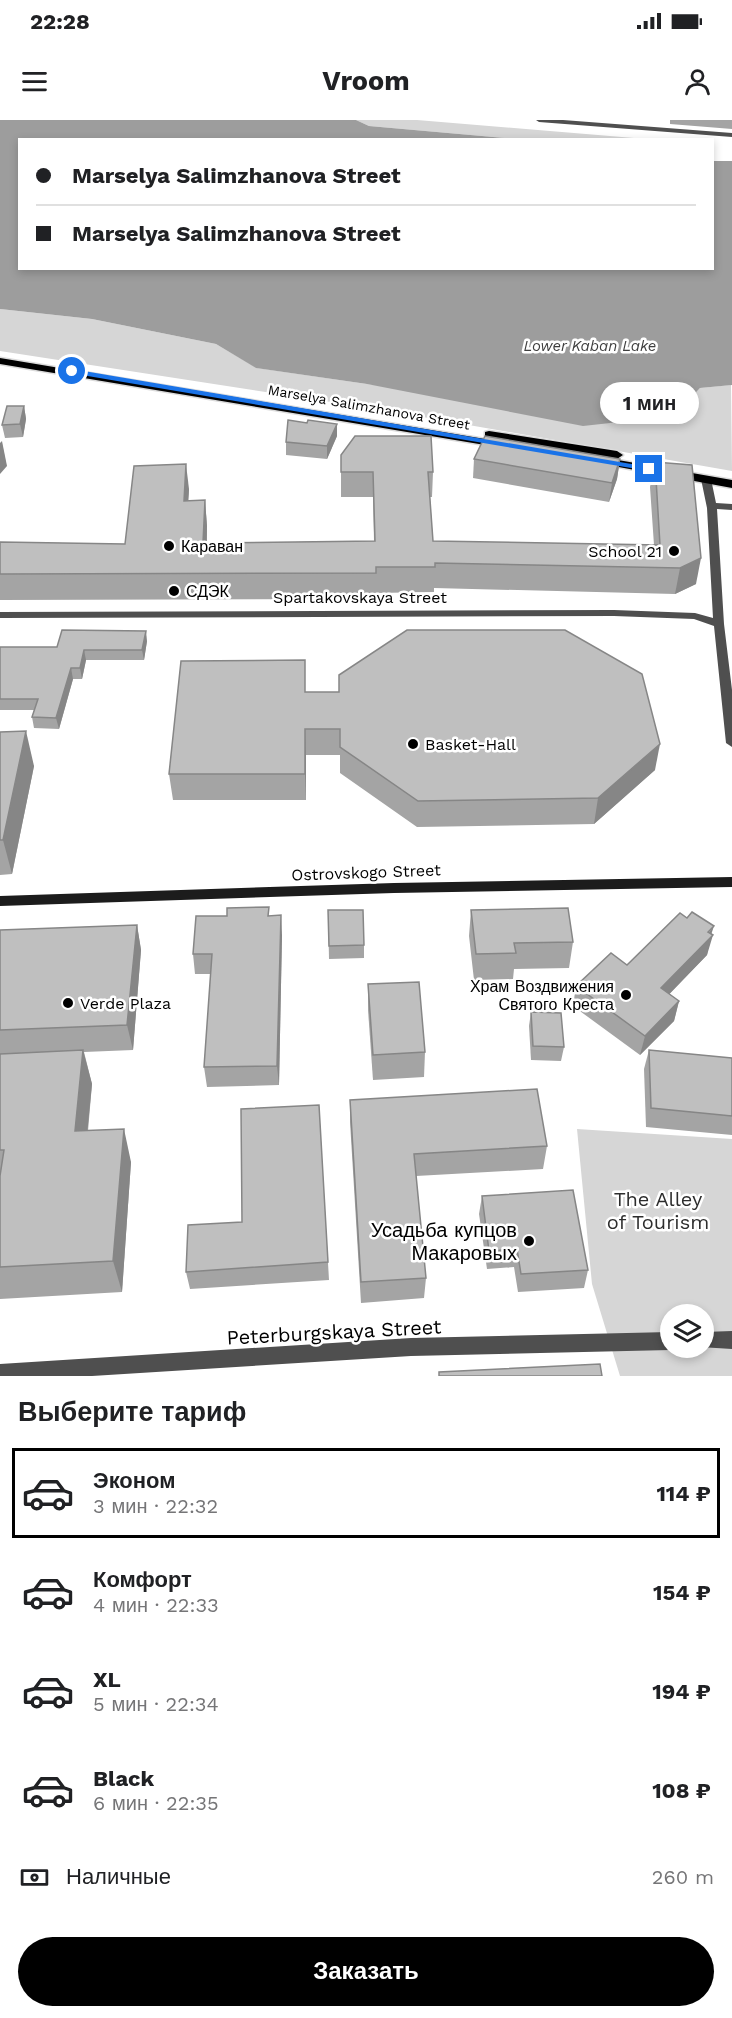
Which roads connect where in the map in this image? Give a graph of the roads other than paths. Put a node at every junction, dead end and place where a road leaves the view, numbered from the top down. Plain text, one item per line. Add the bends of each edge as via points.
1 (539, 120) edge
2 (655, 120) edge
3 (651, 128) junction
4 (732, 135) edge
5 (0, 355) edge
6 (0, 361) edge
7 (732, 474) edge
8 (706, 479) junction
9 (732, 484) edge
10 (711, 505) junction
11 (732, 507) edge
12 (0, 615) edge
13 (719, 624) junction
14 (732, 743) edge
15 (732, 882) edge
16 (0, 900) edge
17 (714, 1340) edge
18 (732, 1340) edge
19 (660, 1341) edge
20 (0, 1373) edge

1 - 3 street
2 - 3 street
3 - 4 street
5 - 7 main road
6 - 8 main road, Marselya Salimzhanova Street
8 - 9 main road, Marselya Salimzhanova Street
8 - 10 street
10 - 11 street
10 - 13 street
12 - 13 street, Spartakovskaya Street via 614,613 695,616
13 - 14 street
15 - 16 street, Ostrovskogo Street
17 - 18 street
19 - 20 street, Peterburgskaya Street via 411,1347

